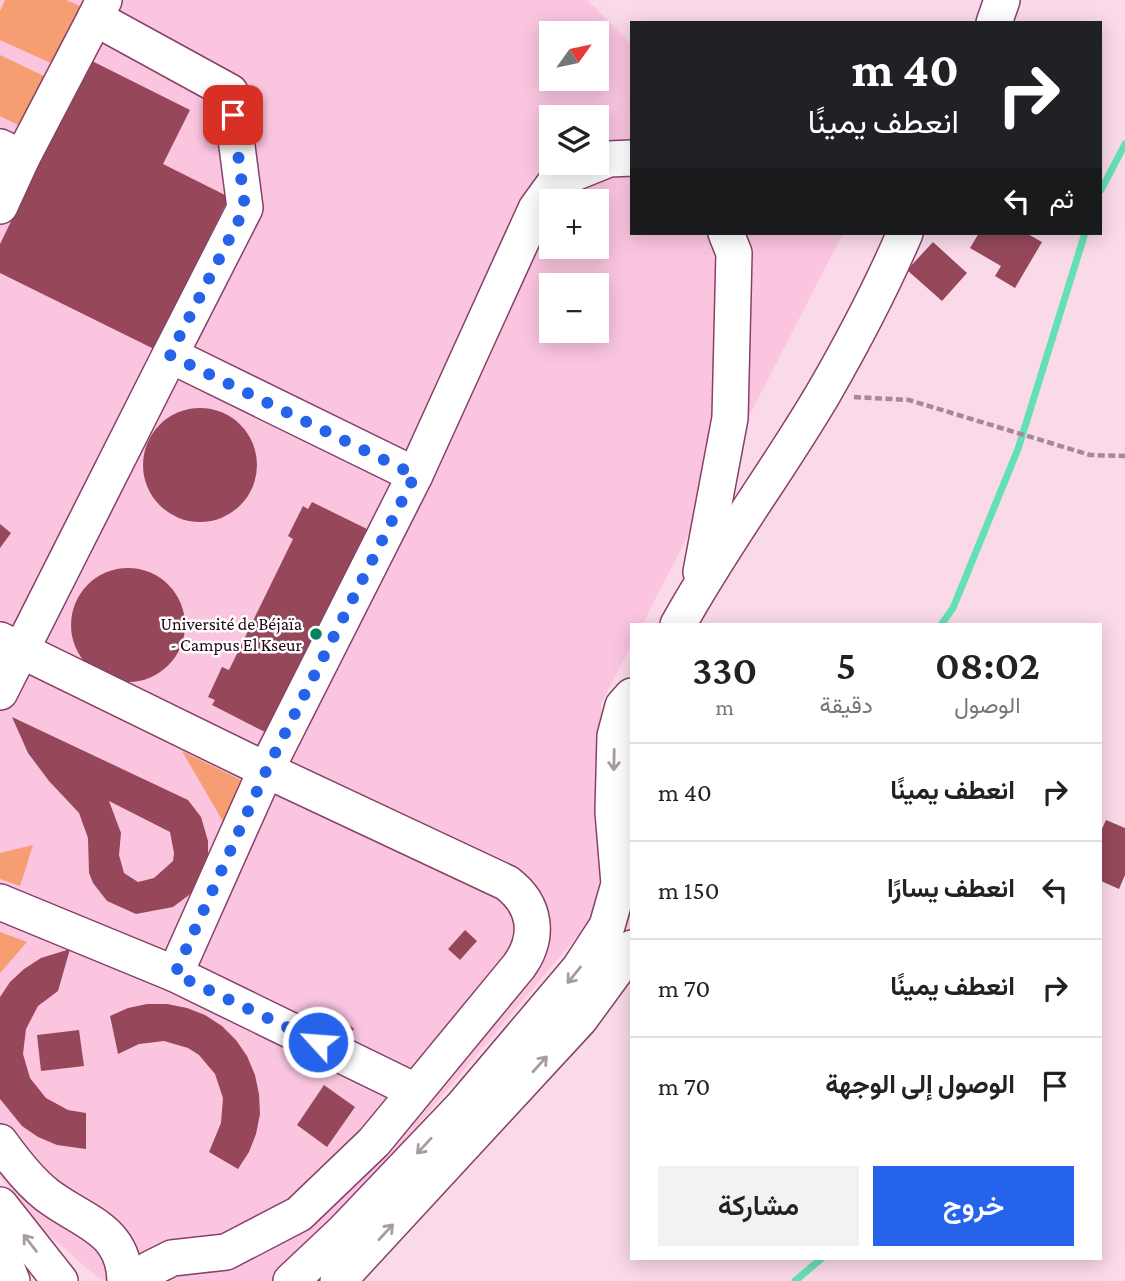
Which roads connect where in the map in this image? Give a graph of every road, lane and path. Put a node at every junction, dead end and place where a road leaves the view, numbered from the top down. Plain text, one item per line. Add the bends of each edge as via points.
1 (1002, 0) edge
2 (100, 9) edge
3 (996, 21) edge
4 (11, 152) edge
5 (630, 158) edge
6 (0, 206) edge
7 (727, 235) edge
8 (904, 235) edge
9 (170, 355) junction
10 (822, 396) junction
11 (1125, 456) edge
12 (415, 475) junction
13 (698, 589) junction
14 (679, 623) edge
15 (10, 645) edge
16 (0, 691) edge
17 (630, 698) edge
18 (266, 771) junction
19 (0, 902) edge
20 (630, 951) edge
21 (175, 974) junction
22 (415, 1091) junction
23 (0, 1143) edge
24 (0, 1205) edge
25 (0, 1251) edge
26 (12, 1281) edge
27 (60, 1281) edge
28 (125, 1281) edge
29 (144, 1281) edge
30 (291, 1281) edge
31 (338, 1281) edge

1 - 3 street
2 - 4 street
2 - 9 street via 230,92 245,208
4 - 6 street
5 - 12 street via 609,159 557,180 536,209
7 - 13 street via 734,253 730,418
8 - 10 street via 878,294
9 - 12 street
9 - 15 street
10 - 11 path via 909,400 1090,455
10 - 13 street
12 - 18 street
13 - 14 street
15 - 16 street
15 - 18 street
17 -> 30 street via 623,706 615,736 613,812 619,884 607,926 579,969 463,1106
18 - 21 street
18 - 22 street via 507,883 532,915 534,928 527,955
19 - 21 street
31 -> 20 street via 580,1019
21 - 22 street
22 - 29 street via 374,1142 299,1214 226,1252 172,1258 150,1269
23 - 28 street via 44,1193 107,1233 119,1249
27 -> 24 street
25 - 26 street

